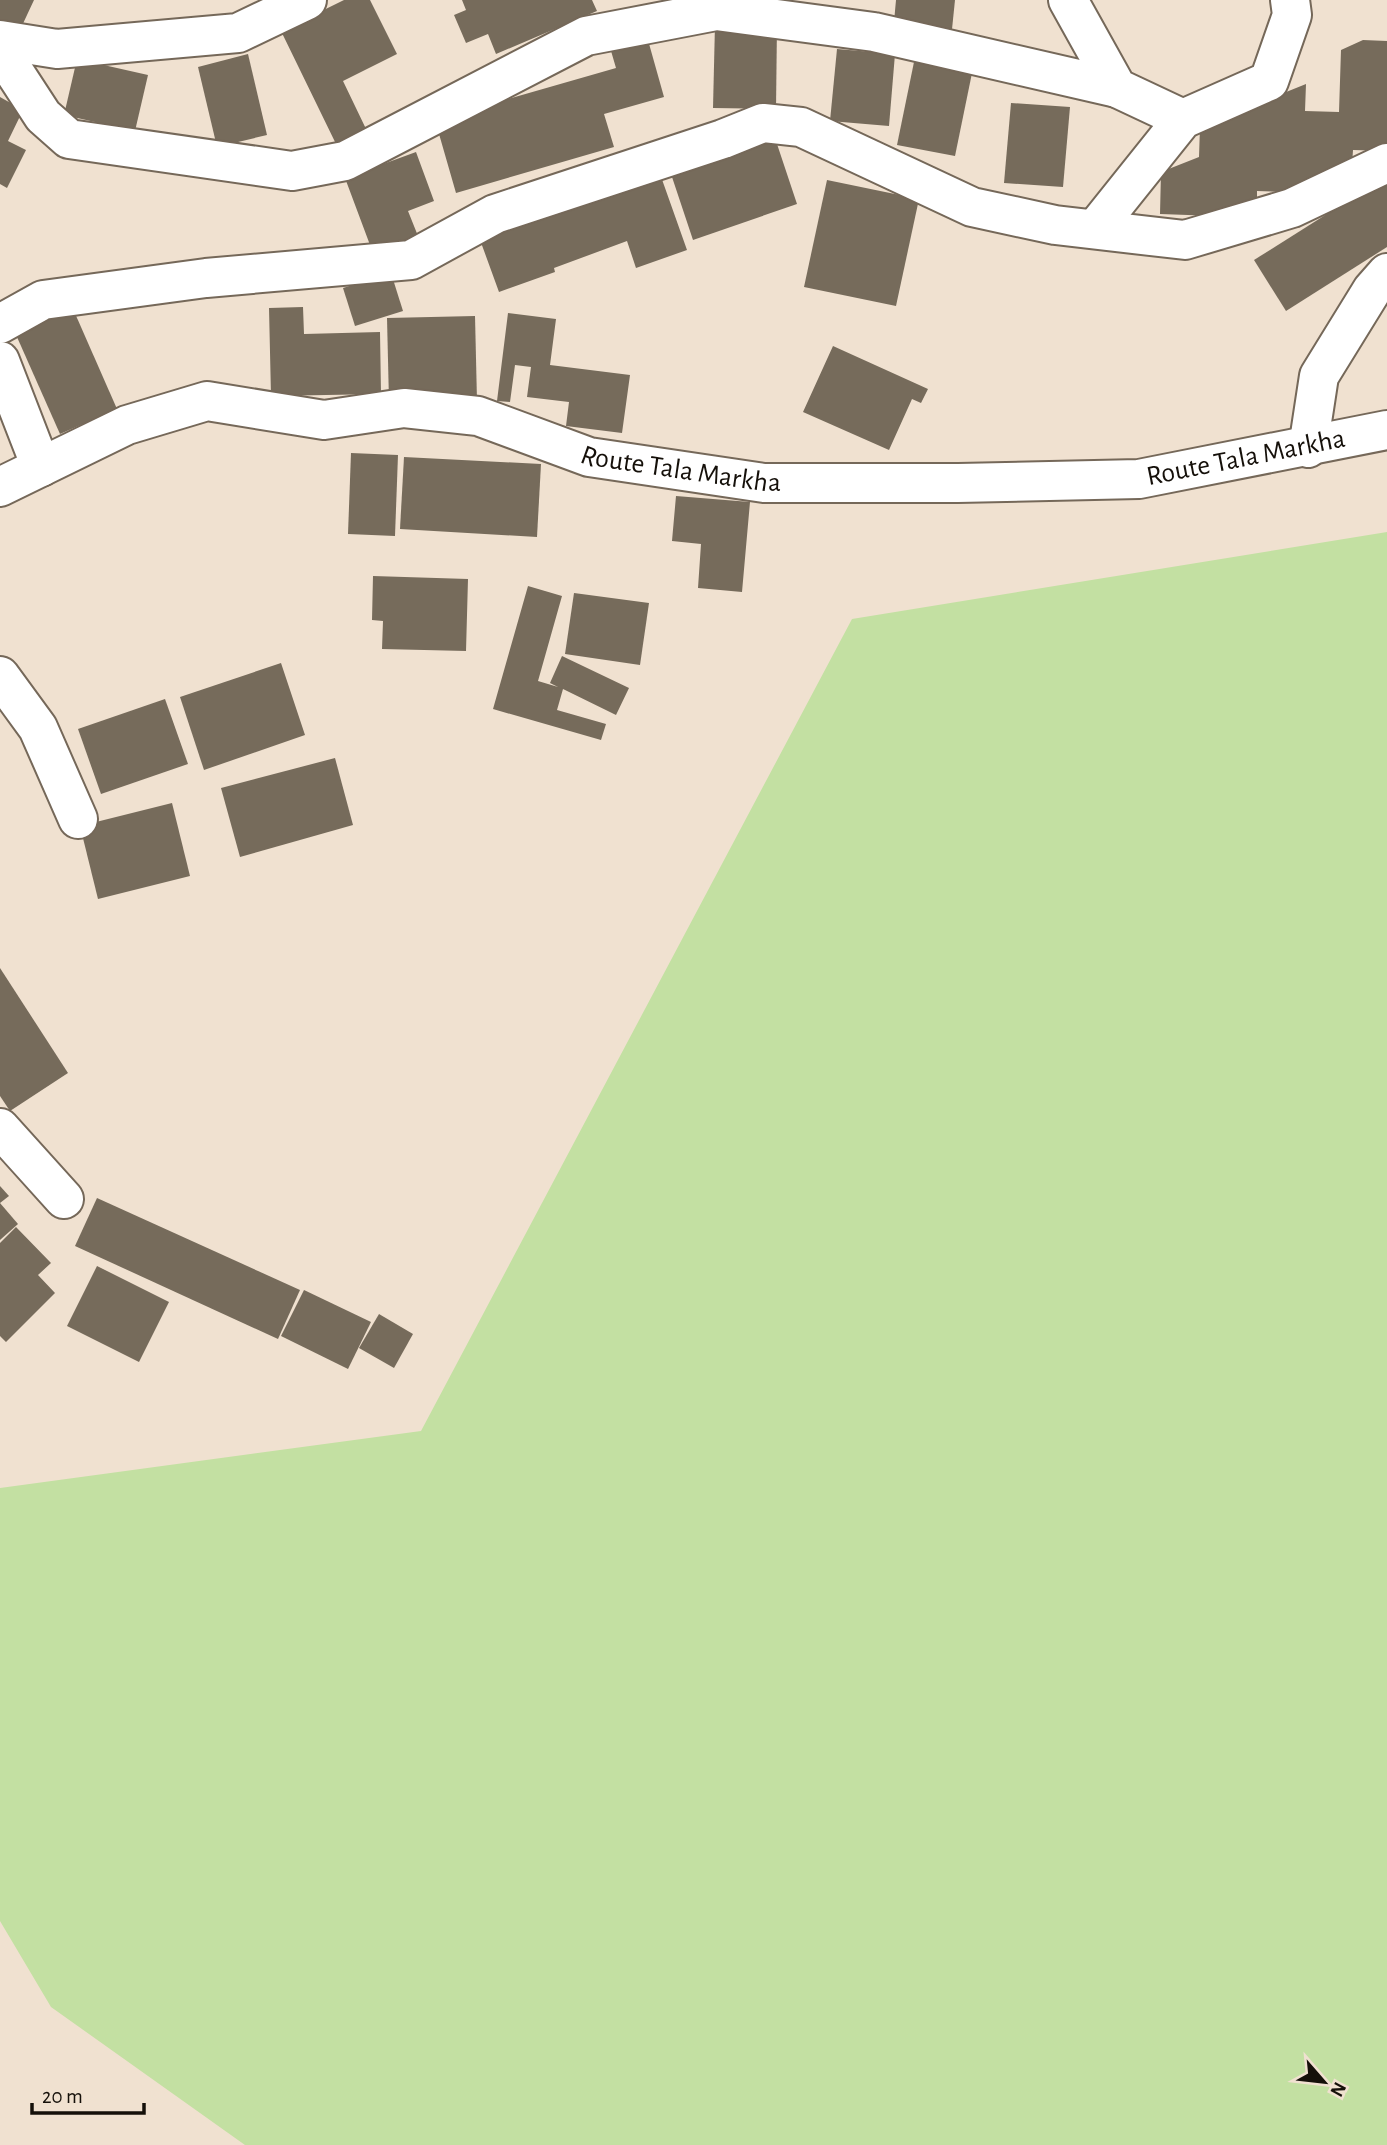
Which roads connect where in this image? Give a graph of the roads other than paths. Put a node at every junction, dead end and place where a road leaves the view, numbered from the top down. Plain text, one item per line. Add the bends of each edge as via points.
1 (307, 0) edge
2 (1068, 0) edge
3 (1290, 0) edge
4 (0, 40) edge
5 (0, 50) edge
6 (1117, 88) junction
7 (1183, 119) junction
8 (1387, 163) edge
9 (1095, 229) junction
10 (1387, 272) edge
11 (0, 324) edge
12 (0, 361) edge
13 (1387, 430) edge
14 (1308, 447) junction
15 (41, 467) junction
16 (0, 487) edge
17 (0, 676) edge
18 (78, 820) dead end
19 (0, 1128) edge
20 (64, 1199) dead end

1 - 4 street via 238,33 57,49
2 - 6 street
3 - 7 street via 1292,15 1269,81
5 - 6 street via 43,116 69,139 292,171 345,161 586,36 716,11 874,32
6 - 7 street
7 - 9 street
8 - 9 street via 1292,208 1185,240
9 - 11 street via 972,207 801,127 763,123 495,214 411,260 206,278 43,300
10 - 14 street via 1319,376
12 - 15 street
13 - 14 street, Route Tala Markha
14 - 15 street, Route Tala Markha via 1139,479 764,483 589,457 478,416 404,408 324,420 207,401 127,425
15 - 16 street, Route Tala Markha
17 - 18 street via 38,729
19 - 20 street

